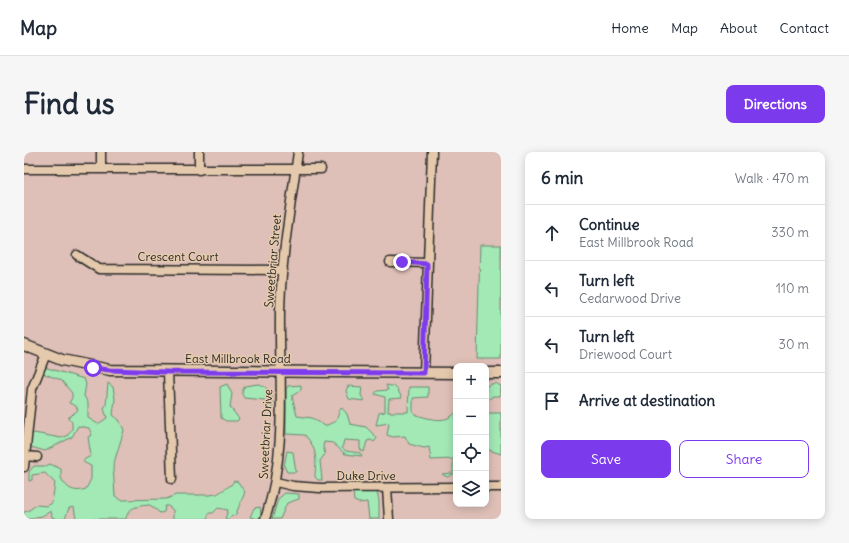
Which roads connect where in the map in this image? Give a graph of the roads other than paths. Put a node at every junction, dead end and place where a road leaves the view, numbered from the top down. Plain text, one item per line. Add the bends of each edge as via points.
1 (101, 152) edge
2 (199, 152) edge
3 (298, 152) edge
4 (432, 152) edge
5 (24, 169) edge
6 (101, 169) junction
7 (321, 169) dead end
8 (199, 170) junction
9 (296, 170) junction
10 (78, 255) dead end
11 (390, 262) dead end
12 (427, 264) junction
13 (283, 270) junction
14 (24, 345) edge
15 (46, 354) junction
16 (168, 372) junction
17 (280, 372) junction
18 (424, 373) junction
19 (453, 373) edge
20 (489, 373) edge
21 (501, 373) edge
22 (25, 456) junction
23 (37, 457) dead end
24 (24, 467) edge
25 (172, 479) dead end
26 (276, 482) junction
27 (453, 487) edge
28 (489, 487) edge
29 (501, 487) edge
30 (387, 488) junction
31 (265, 519) edge
32 (389, 519) edge

1 - 6 street
2 - 8 street
3 - 9 street, Sweetbriar Street
4 - 12 street
5 - 6 street
6 - 8 street
7 - 9 street
8 - 9 street
9 - 13 street, Sweetbriar Street
10 - 13 street, Crescent Court via 98,268
11 - 12 street
12 - 18 street
13 - 17 street, Sweetbriar Street
14 - 15 main road, East Millbrook Road
15 - 16 main road, East Millbrook Road via 76,364 103,369
15 - 22 street via 32,389
16 - 17 main road, East Millbrook Road
16 - 25 street
17 - 18 main road, East Millbrook Road
17 - 26 street, Sweetbriar Drive via 280,442
18 - 19 main road, East Millbrook Road
20 - 21 main road
22 - 23 street
22 - 24 street
26 - 30 street, Duke Drive via 306,487
26 - 31 street, Sweetbriar Drive
27 - 30 street, Duke Drive
28 - 29 street
30 - 32 street

